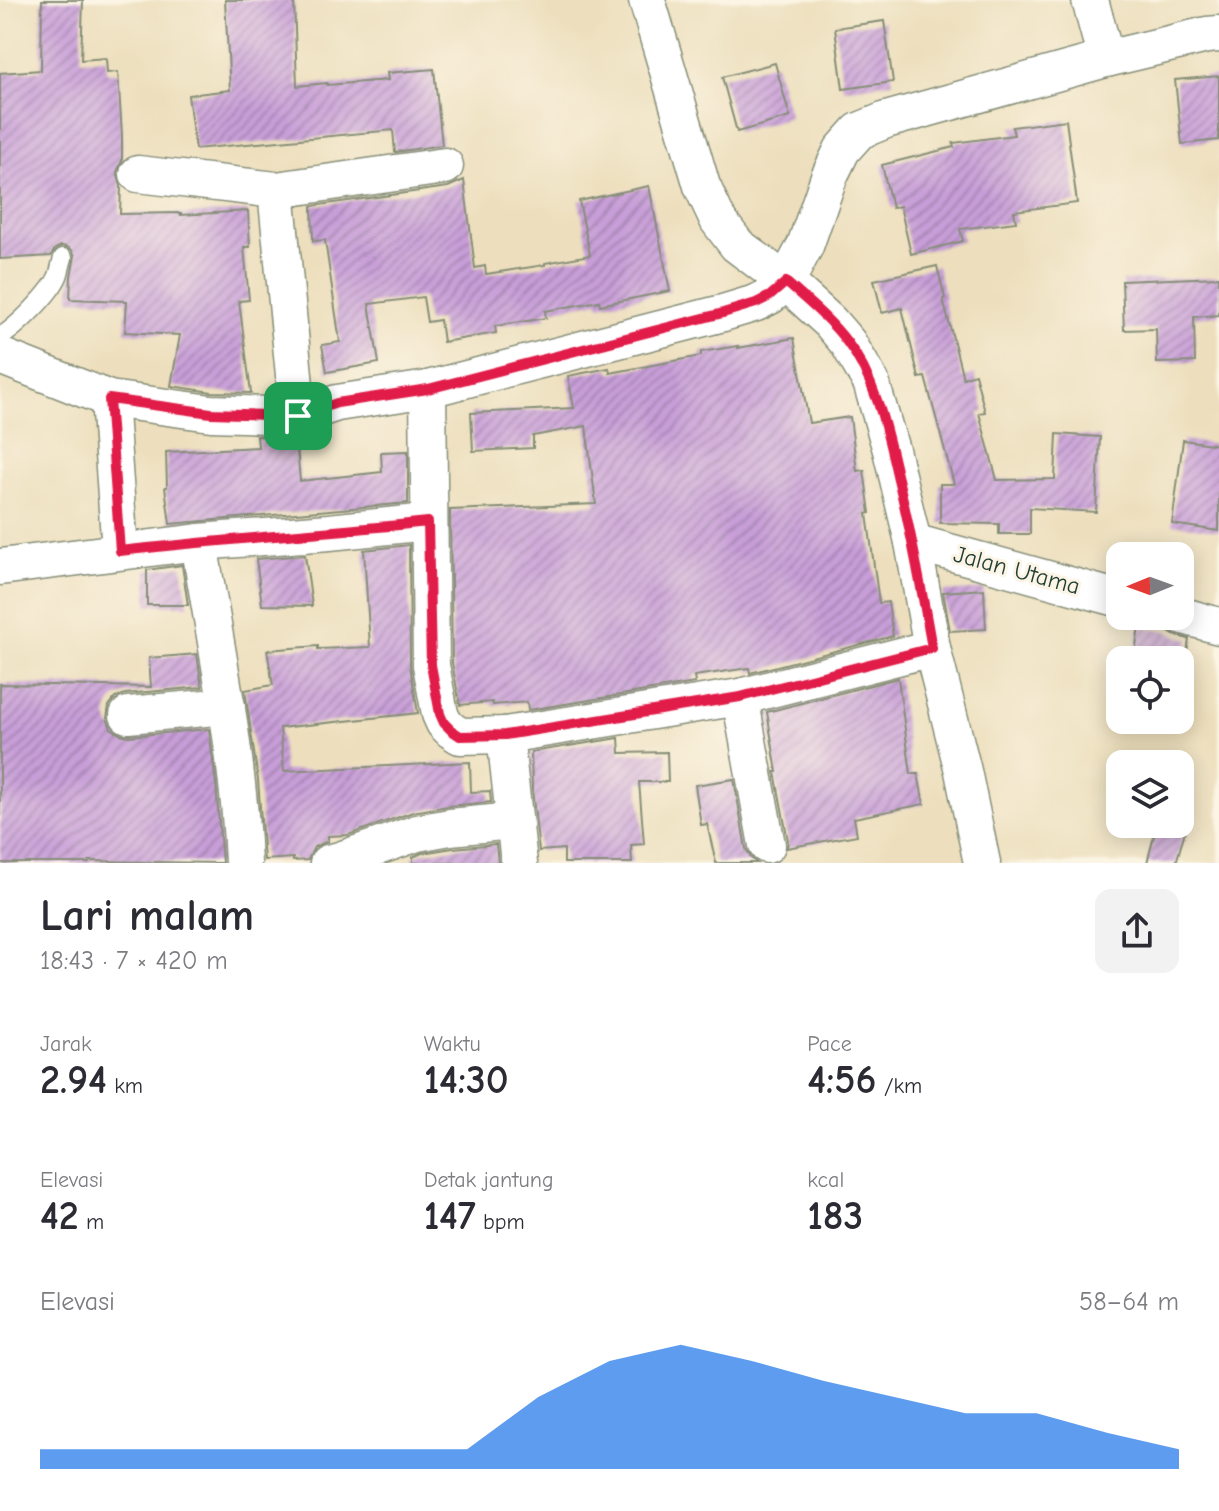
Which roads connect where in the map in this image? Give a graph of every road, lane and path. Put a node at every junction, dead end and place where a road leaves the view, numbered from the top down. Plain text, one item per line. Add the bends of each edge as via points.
1 (647, 0) edge
2 (1090, 0) edge
3 (1219, 34) edge
4 (1106, 59) junction
5 (445, 166) dead end
6 (138, 174) dead end
7 (276, 190) junction
8 (63, 258) dead end
9 (786, 282) junction
10 (0, 337) edge
11 (0, 356) edge
12 (428, 389) junction
13 (109, 399) junction
14 (298, 416) junction
15 (428, 522) junction
16 (199, 542) junction
17 (913, 542) junction
18 (120, 551) junction
19 (0, 567) edge
20 (1106, 595) edge
21 (1194, 619) edge
22 (1219, 626) edge
23 (932, 648) junction
24 (740, 697) junction
25 (227, 706) junction
26 (128, 715) dead end
27 (505, 735) junction
28 (513, 821) junction
29 (767, 845) dead end
30 (243, 863) edge
31 (328, 863) edge
32 (519, 863) edge
33 (982, 863) edge

1 - 9 street via 702,186 718,220 737,245
2 - 4 street
3 - 4 street
4 - 9 street via 859,131 842,150
5 - 7 street
6 - 7 street
7 - 14 street
8 - 10 lane via 52,287
9 - 12 street via 756,303 723,313
9 - 17 street via 848,343 871,382
11 - 13 street
12 - 14 street via 337,403
12 - 15 street
13 - 14 street via 211,413
13 - 18 street
15 - 16 street
15 - 27 street via 431,665 440,714 460,736
16 - 18 street
16 - 25 street
17 - 20 street, Jalan Utama
17 - 23 street
18 - 19 street
21 - 22 street
23 - 24 street
23 - 33 street
24 - 27 street
24 - 29 street
25 - 26 street
25 - 30 street
27 - 28 street
28 - 31 street via 417,833
28 - 32 street

